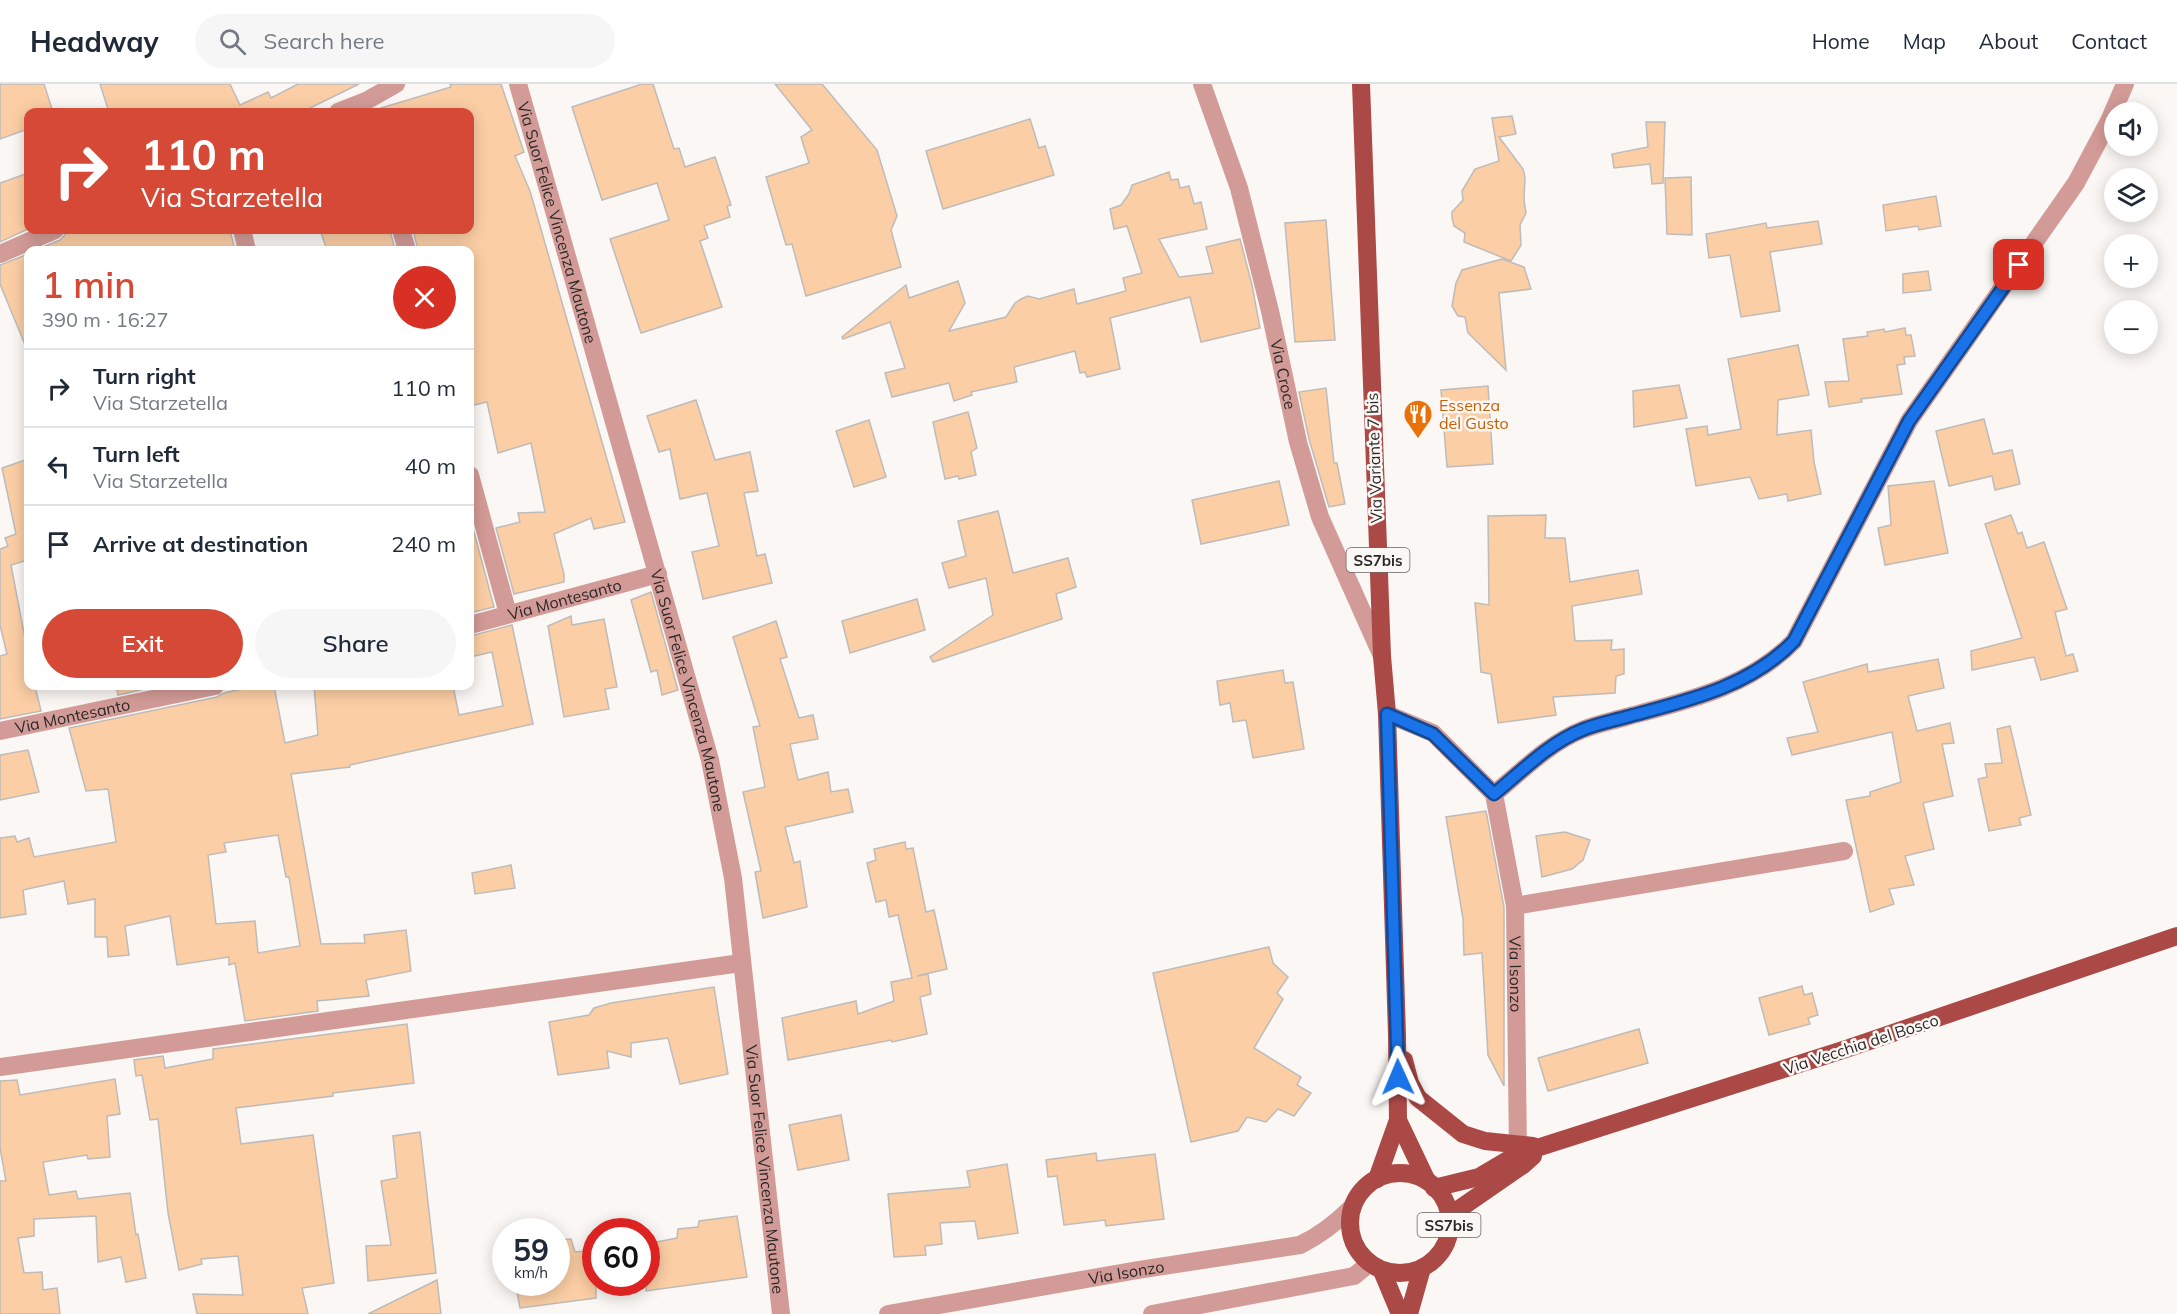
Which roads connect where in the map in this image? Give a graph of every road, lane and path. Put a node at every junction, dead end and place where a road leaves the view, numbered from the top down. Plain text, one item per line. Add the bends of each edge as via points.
1 (396, 84) edge
2 (518, 84) edge
3 (1202, 84) edge
4 (1361, 84) edge
5 (2126, 84) edge
6 (367, 107) edge
7 (46, 234) edge
8 (0, 254) edge
9 (474, 490) edge
10 (658, 574) junction
11 (508, 614) junction
12 (474, 624) edge
13 (1382, 656) junction
14 (196, 690) edge
15 (1387, 714) junction
16 (0, 731) edge
17 (1494, 794) junction
18 (1844, 851) dead end
19 (1515, 906) junction
20 (2177, 936) edge
21 (741, 963) junction
22 (1397, 1035) junction
23 (0, 1067) edge
24 (1398, 1120) junction
25 (1543, 1147) junction
26 (1518, 1150) junction
27 (1377, 1179) junction
28 (1430, 1184) junction
29 (1353, 1206) junction
30 (1449, 1216) junction
31 (1376, 1267) junction
32 (1422, 1268) junction
33 (781, 1314) edge
34 (888, 1314) edge
35 (1152, 1314) edge
36 (1400, 1314) edge
37 (1409, 1314) edge

1 - 6 street
2 - 10 street, Via Suor Felice Vincenza Mautone
3 - 13 street, Via Croce via 1239,188 1298,442 1320,517
4 - 13 main road, Via Variante 7 bis / SS7bis
5 - 17 street via 2076,183 1909,421 1794,641 1780,656 1741,681 1558,741
7 - 8 street
9 - 11 street
10 - 11 street, Via Montesanto
10 - 21 street, Via Suor Felice Vincenza Mautone via 710,760 733,878
11 - 12 street, Via Montesanto
13 - 15 main road, Via Variante 7 bis / SS7bis
14 - 16 street, Via Montesanto
15 - 17 street via 1433,734
15 - 22 main road, Via Variante 7 bis / SS7bis
17 - 19 street, Via Isonzo
18 - 19 street
19 - 26 street, Via Isonzo
20 - 25 main road, Via Vecchia del Bosco
21 - 23 street
21 - 33 street, Via Suor Felice Vincenza Mautone
22 - 24 main road, Via Variante 7 bis / SS7bis
22 - 26 main road via 1418,1098 1464,1134
24 - 27 main road, Via Variante 7 bis / SS7bis
24 - 28 main road, Via Variante 7 bis / SS7bis
25 - 26 main road
25 - 30 main road, Via Vecchia del Bosco
26 - 28 main road via 1479,1177
27 - 28 main road via 1400,1173
27 - 29 main road, SS7bis via 1363,1190
28 - 30 main road, SS7bis via 1444,1201
29 - 31 main road via 1352,1237 1359,1251
29 - 34 street, Via Isonzo via 1323,1232 1300,1245
30 - 32 main road, SS7bis via 1444,1246
31 - 32 main road via 1394,1274
31 - 35 street via 1354,1276
31 - 36 main road
32 - 37 main road, SS7bis

